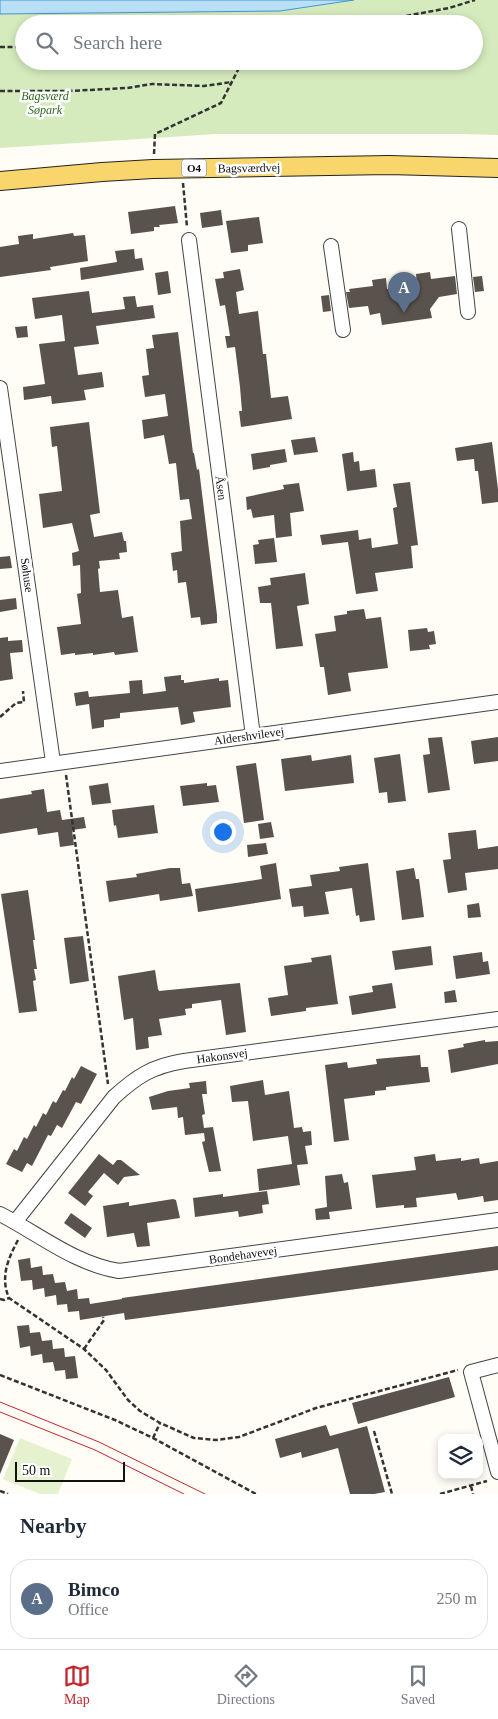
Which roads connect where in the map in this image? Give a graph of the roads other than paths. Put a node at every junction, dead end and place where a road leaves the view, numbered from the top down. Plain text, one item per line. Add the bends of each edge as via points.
1 (498, 168) edge
2 (0, 181) edge
3 (459, 229) dead end
4 (189, 240) dead end
5 (331, 246) dead end
6 (468, 312) dead end
7 (343, 330) dead end
8 (0, 388) edge
9 (498, 702) edge
10 (254, 736) junction
11 (58, 761) junction
12 (0, 770) edge
13 (498, 1019) edge
14 (0, 1214) edge
15 (498, 1220) edge
16 (20, 1225) junction
17 (498, 1365) edge
18 (493, 1476) edge

1 - 2 main road, Bagsværdvej / O4 via 389,165 153,169
3 - 6 street
4 - 10 street, Åsen
5 - 7 street
8 - 11 street, Søhuse
9 - 10 street, Aldershvilevej
10 - 11 street, Aldershvilevej
11 - 12 street, Aldershvilevej
13 - 16 street, Hakonsvej via 174,1063 153,1069 114,1097
14 - 16 street, Bondehavevej
15 - 16 street, Bondehavevej via 119,1271 82,1260
17 - 18 street via 471,1372

